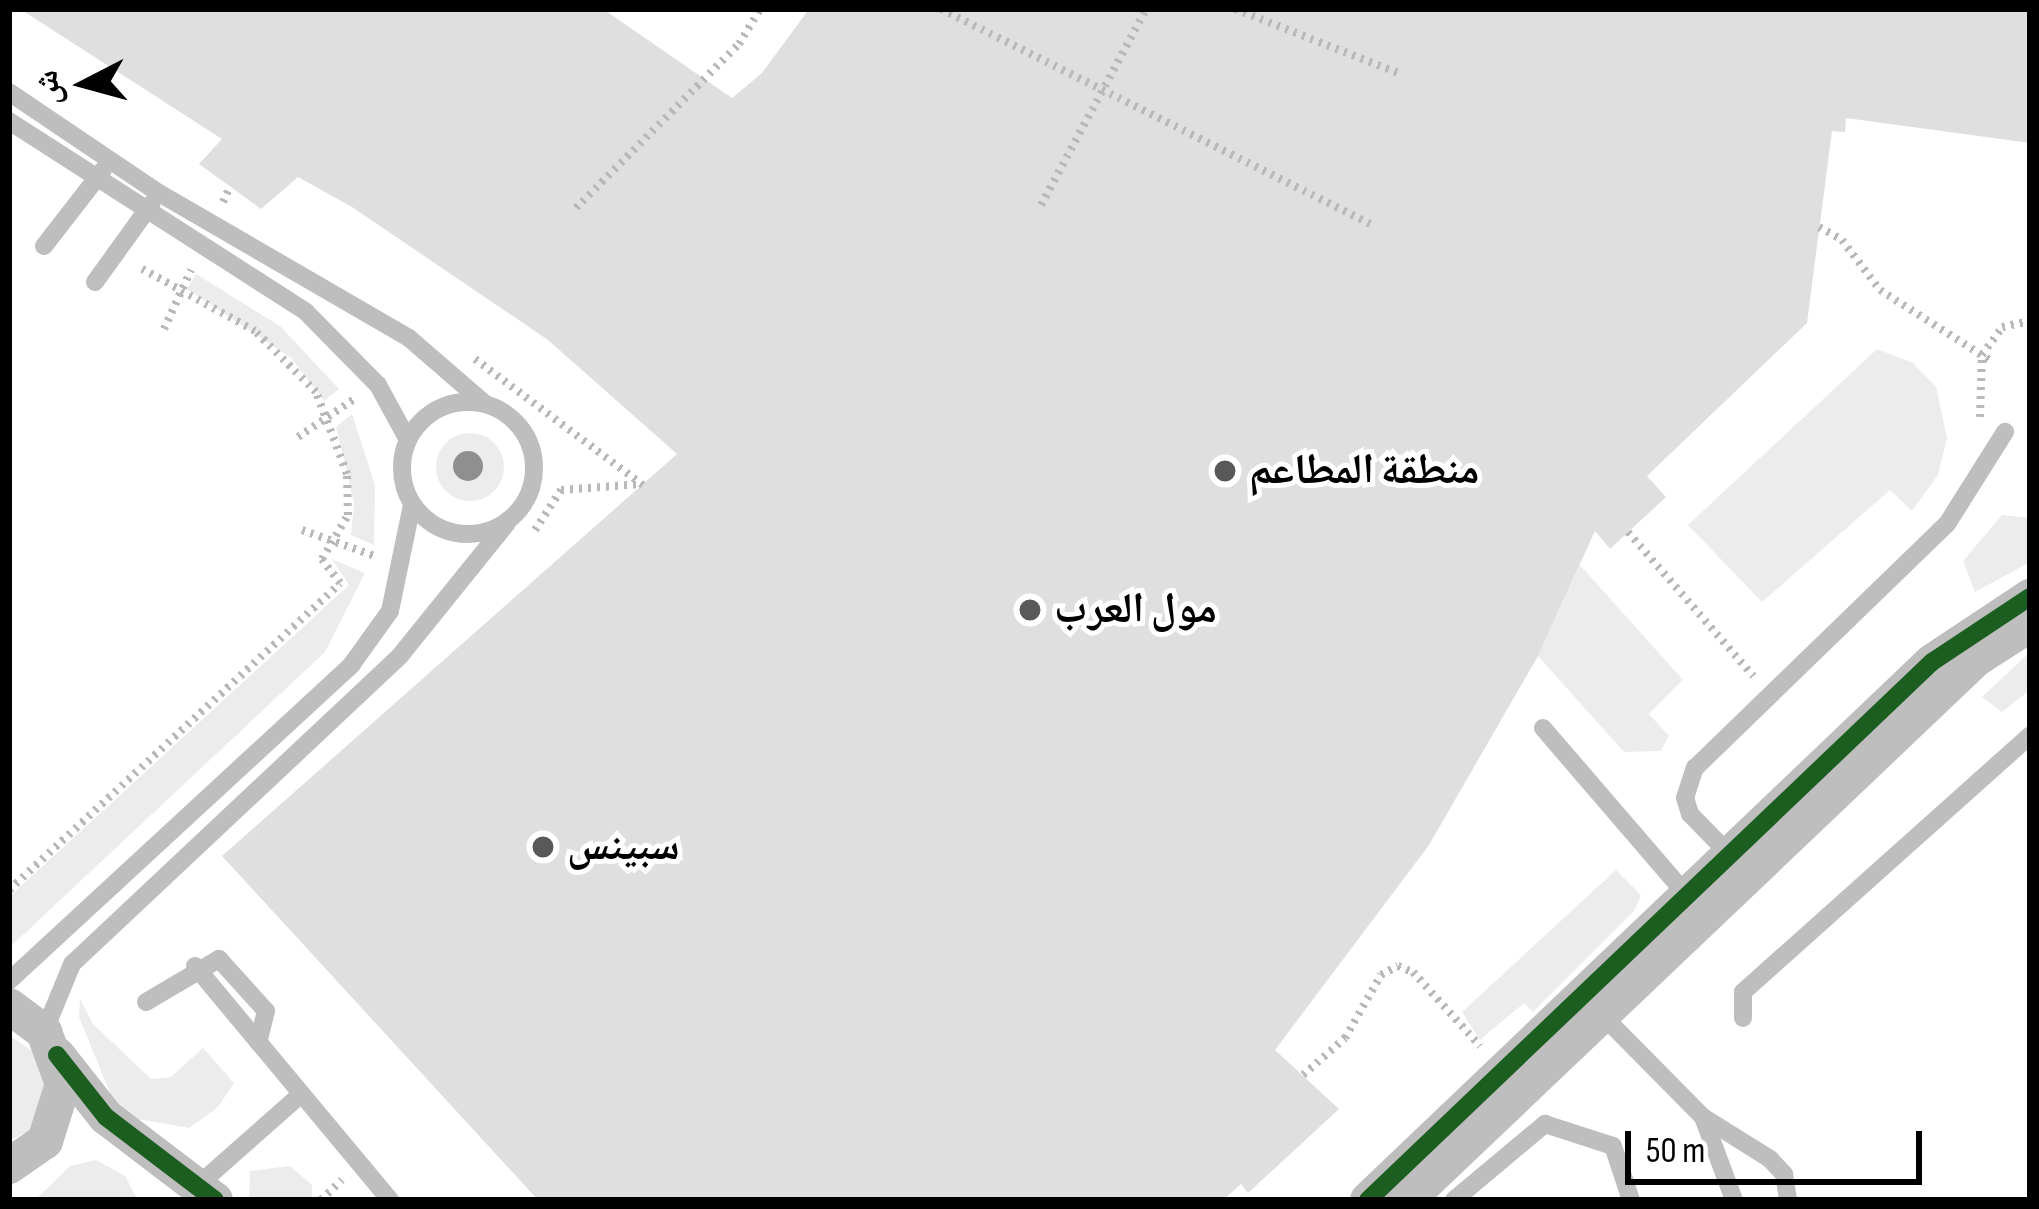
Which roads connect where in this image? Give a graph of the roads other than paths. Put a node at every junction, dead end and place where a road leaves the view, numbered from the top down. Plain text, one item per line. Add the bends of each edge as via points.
1 (9, 92) edge
2 (9, 121) edge
3 (104, 169) junction
4 (159, 193) junction
5 (145, 212) junction
6 (44, 247) dead end
7 (95, 282) dead end
8 (484, 404) junction
9 (2005, 432) dead end
10 (408, 440) junction
11 (412, 505) junction
12 (507, 523) junction
13 (2030, 597) edge
14 (2030, 624) edge
15 (1544, 728) dead end
16 (2030, 735) edge
17 (1740, 864) junction
18 (1696, 907) junction
19 (9, 981) edge
20 (146, 1001) dead end
21 (9, 1006) edge
22 (1604, 1017) junction
23 (1743, 1018) dead end
24 (51, 1043) junction
25 (300, 1095) junction
26 (1703, 1117) junction
27 (44, 1141) junction
28 (9, 1166) edge
29 (195, 1196) edge
30 (390, 1200) edge
31 (1367, 1200) edge
32 (1406, 1200) edge
33 (1454, 1200) edge
34 (1631, 1200) edge
35 (1734, 1200) edge
36 (1787, 1200) edge

1 - 3 lane
2 - 3 lane
3 - 4 lane
3 - 5 lane
3 - 6 lane
4 - 5 lane
4 - 8 lane via 409,338
5 - 7 lane
5 - 10 lane via 306,312 378,385
8 - 10 lane via 440,408
8 - 12 lane via 520,426 535,466 523,507
9 - 17 lane via 1947,524 1687,782 1690,814
10 - 11 lane via 402,461
11 - 12 lane via 446,531 488,532
11 - 19 lane via 391,610 352,664
12 - 24 lane via 399,656 73,964
13 - 17 street via 1932,662
14 - 17 street via 1976,659
15 - 18 lane
16 - 23 lane via 1743,992
17 - 18 street
18 - 22 street
18 - 31 street
20 - 25 lane via 219,959 261,1005 268,1025 258,1042
21 - 24 street
22 - 26 lane
22 - 32 street
24 - 27 street via 59,1114
24 - 29 street via 106,1118
25 - 29 lane
25 - 30 lane
26 - 35 lane
26 - 36 lane via 1770,1159 1784,1174
27 - 28 street
27 - 29 street via 106,1141
33 - 34 lane via 1544,1124 1612,1145

